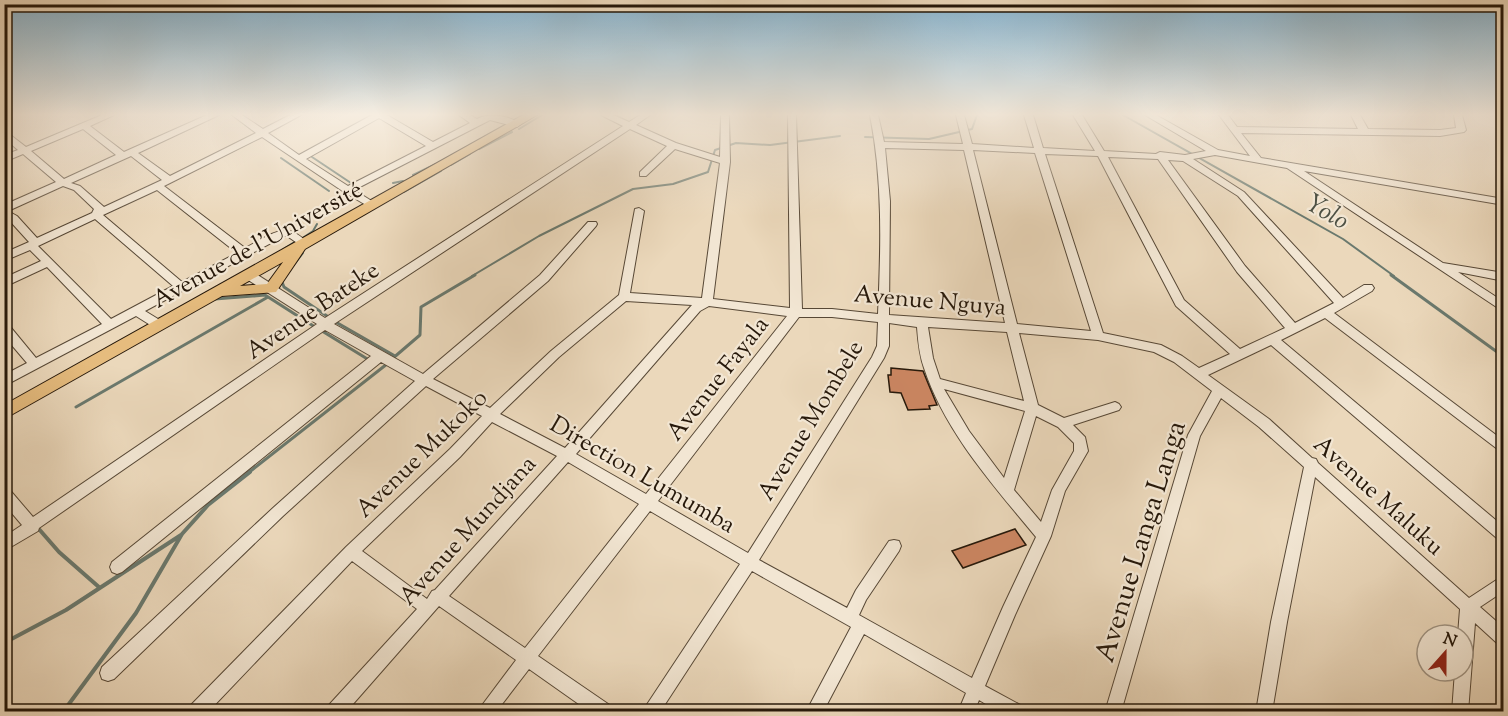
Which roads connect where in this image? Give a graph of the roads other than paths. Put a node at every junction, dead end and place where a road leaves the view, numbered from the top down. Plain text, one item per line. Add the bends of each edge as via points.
1 (21, 148) edge
2 (30, 148) edge
3 (120, 148) edge
4 (140, 148) edge
5 (232, 148) edge
6 (283, 148) edge
7 (317, 148) edge
8 (428, 148) edge
9 (474, 148) edge
10 (595, 148) edge
11 (669, 148) edge
12 (683, 148) edge
13 (724, 148) edge
14 (793, 148) edge
15 (881, 148) edge
16 (968, 148) edge
17 (1002, 148) edge
18 (1098, 148) edge
19 (1209, 148) edge
20 (1249, 148) edge
21 (1040, 150) junction
22 (24, 151) junction
23 (1215, 152) junction
24 (1101, 153) junction
25 (128, 154) junction
26 (1160, 155) junction
27 (1194, 156) junction
28 (4, 159) edge
29 (299, 159) junction
30 (716, 159) junction
31 (1257, 159) junction
32 (1288, 165) junction
33 (643, 174) dead end
34 (169, 180) junction
35 (63, 183) junction
36 (157, 185) junction
37 (347, 190) junction
38 (1503, 202) edge
39 (371, 206) junction
40 (4, 211) edge
41 (639, 211) dead end
42 (96, 214) junction
43 (592, 224) dead end
44 (33, 244) junction
45 (303, 244) junction
46 (243, 252) junction
47 (4, 258) edge
48 (46, 263) junction
49 (1437, 265) junction
50 (249, 274) junction
51 (1503, 277) edge
52 (4, 283) edge
53 (180, 286) junction
54 (1368, 288) dead end
55 (271, 289) junction
56 (216, 293) junction
57 (624, 297) junction
58 (707, 302) junction
59 (1342, 304) junction
60 (1503, 308) edge
61 (135, 310) junction
62 (796, 313) junction
63 (1326, 313) junction
64 (883, 320) junction
65 (922, 323) junction
66 (109, 324) junction
67 (325, 324) junction
68 (159, 325) junction
69 (4, 327) edge
70 (1013, 328) junction
71 (1292, 328) junction
72 (1098, 336) junction
73 (1272, 339) junction
74 (1239, 355) junction
75 (385, 359) junction
76 (35, 365) junction
77 (1199, 374) junction
78 (426, 380) junction
79 (4, 381) edge
80 (935, 382) junction
81 (1220, 389) junction
82 (1116, 407) dead end
83 (1032, 408) junction
84 (4, 413) edge
85 (491, 416) junction
86 (1063, 423) junction
87 (1503, 449) edge
88 (567, 454) junction
89 (1311, 463) junction
90 (1007, 490) junction
91 (4, 493) edge
92 (648, 502) junction
93 (33, 526) junction
94 (1044, 536) junction
95 (1503, 536) edge
96 (4, 545) edge
97 (894, 546) dead end
98 (351, 552) junction
99 (750, 562) junction
100 (117, 567) dead end
101 (1503, 582) edge
102 (432, 602) junction
103 (1468, 607) junction
104 (856, 621) junction
105 (1503, 639) edge
106 (528, 656) junction
107 (108, 673) dead end
108 (975, 688) junction
109 (196, 711) edge
110 (334, 711) edge
111 (485, 711) edge
112 (605, 711) edge
113 (650, 711) edge
114 (814, 711) edge
115 (966, 711) edge
116 (1016, 711) edge
117 (1113, 711) edge
118 (1264, 711) edge
119 (1460, 711) edge

1 - 22 street
2 - 22 street
3 - 25 street
4 - 25 street
5 - 34 street
6 - 29 street
7 - 29 street
8 - 37 street
9 - 39 main road, Avenue de l’Université
10 - 67 street, Avenue Bateke
11 - 33 street
12 - 30 street
13 - 30 street
14 - 62 street, Avenue Fayala
15 - 64 street, Avenue Mombele via 886,238
16 - 70 street
17 - 21 street
18 - 24 street
19 - 23 street
20 - 31 street
21 - 24 street
21 - 72 street
22 - 28 street
22 - 35 street
23 - 27 street
23 - 31 street
24 - 26 street
24 - 74 street via 1180,303
25 - 34 street
25 - 35 street
26 - 27 street
26 - 71 street via 1241,270
27 - 59 street via 1241,194
29 - 37 street
30 - 58 street
31 - 32 street
32 - 38 street
32 - 49 street
34 - 36 street
35 - 40 street
35 - 42 street via 77,188 100,209
36 - 42 street
36 - 46 street
37 - 39 street
39 - 45 main road, Avenue de l’Université
40 - 44 street
41 - 57 street
42 - 44 street
42 - 53 street
43 - 78 street via 544,278
44 - 47 street
44 - 48 street
45 - 46 street via 282,232
45 - 50 main road, Avenue de l’Université
45 - 55 main road
46 - 53 street
48 - 52 street
48 - 66 street
49 - 51 street
49 - 60 street
50 - 55 street, Direction Lumumba
50 - 56 main road, Avenue de l’Université
53 - 61 street
54 - 59 street
55 - 56 main road
55 - 67 street, Direction Lumumba
56 - 68 main road, Avenue de l’Université
57 - 58 street, Avenue Nguya
57 - 85 street, Avenue Mukoko via 555,354
58 - 62 street, Avenue Nguya
58 - 88 street, Avenue Mundjana via 696,308
59 - 63 street
61 - 66 street
61 - 68 street
62 - 64 street, Avenue Nguya
62 - 92 street, Avenue Fayala
63 - 71 street
63 - 87 street
64 - 65 street, Avenue Nguya
64 - 99 street, Avenue Mombele via 878,358
65 - 70 street, Avenue Nguya
65 - 80 street
66 - 76 street
67 - 75 street, Direction Lumumba
67 - 93 street, Avenue Bateke
68 - 84 main road, Avenue de l’Université
69 - 76 street
70 - 72 street, Avenue Nguya
70 - 83 street
71 - 73 street
72 - 77 street, Avenue Nguya via 1157,348
73 - 74 street
73 - 95 street
74 - 77 street
75 - 78 street, Direction Lumumba
75 - 100 street
76 - 79 street
77 - 81 street, Avenue Nguya
78 - 85 street, Direction Lumumba
78 - 107 street via 278,512
80 - 83 street
80 - 90 street via 956,422
81 - 89 street, Avenue Maluku
81 - 117 street, Avenue Langa Langa via 1194,435
82 - 86 street
83 - 86 street
83 - 90 street
85 - 88 street, Direction Lumumba
85 - 98 street, Avenue Mukoko
86 - 94 street via 1080,441 1081,451 1059,490
88 - 92 street, Direction Lumumba
88 - 102 street, Avenue Mundjana
89 - 103 street, Avenue Maluku
89 - 118 street
90 - 94 street
91 - 93 street
92 - 99 street, Direction Lumumba
92 - 106 street, Avenue Fayala
93 - 96 street, Avenue Bateke
94 - 108 street
97 - 104 street via 861,595
98 - 102 street
98 - 109 street, Avenue Mukoko
99 - 104 street, Direction Lumumba
99 - 113 street, Avenue Mombele
101 - 103 street
102 - 106 street
102 - 110 street, Avenue Mundjana
103 - 105 street, Avenue Maluku
103 - 119 street
104 - 108 street, Direction Lumumba
104 - 114 street
106 - 111 street, Avenue Fayala
106 - 112 street
108 - 115 street
108 - 116 street, Direction Lumumba

